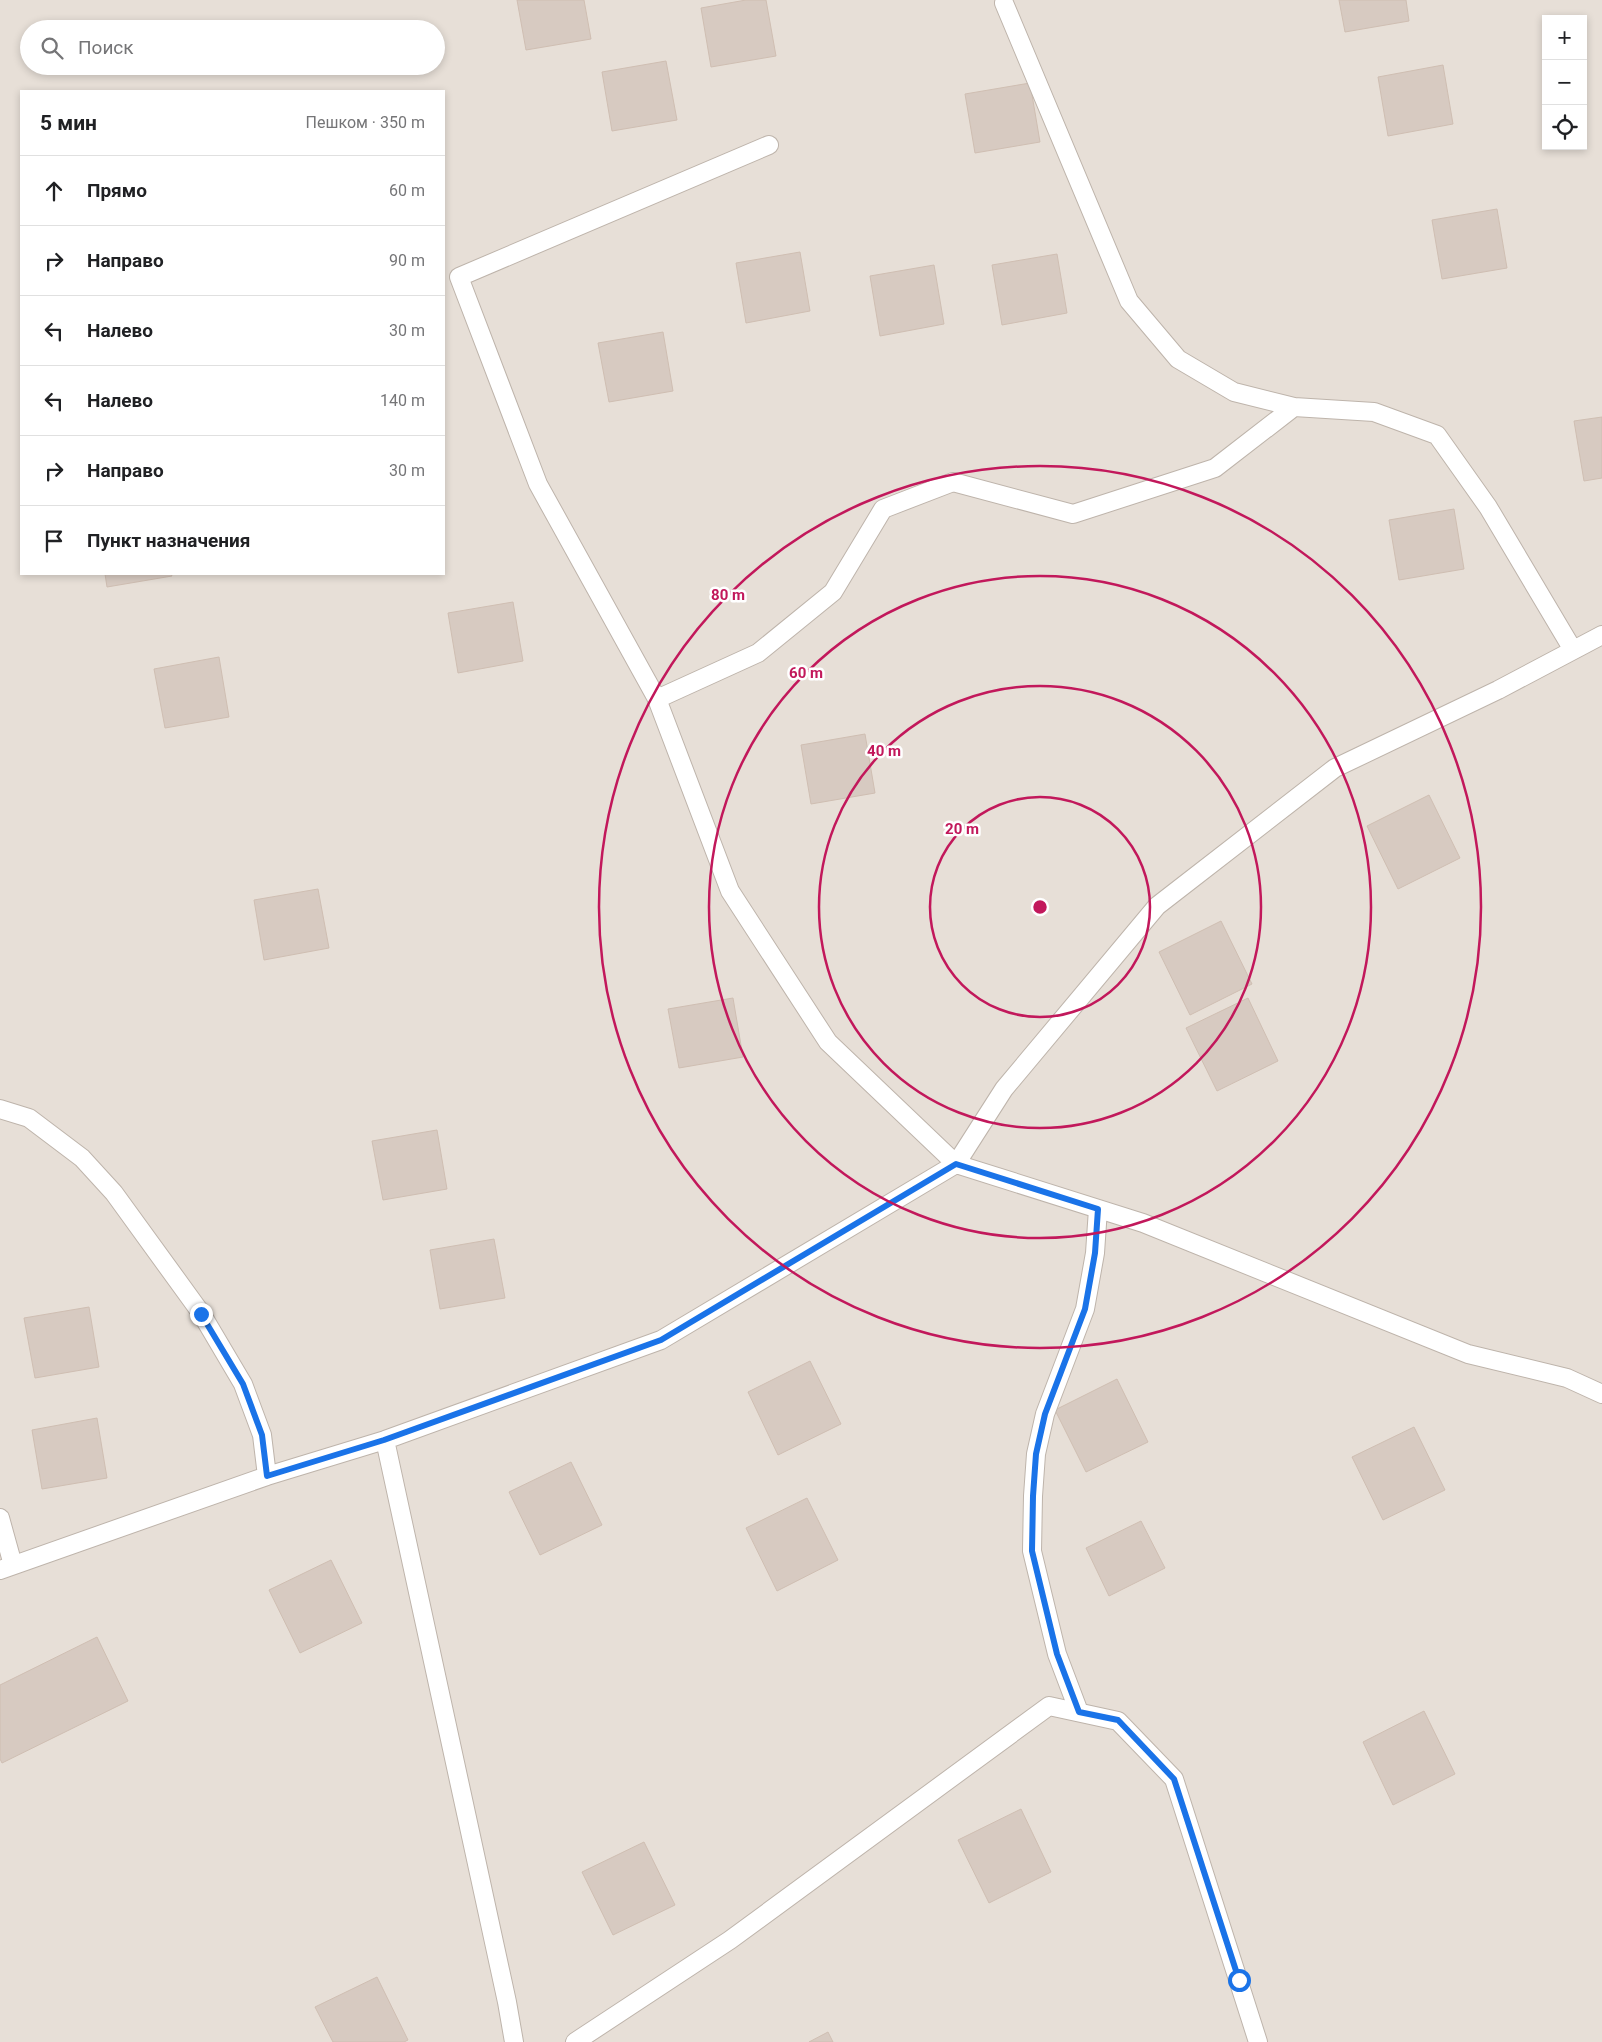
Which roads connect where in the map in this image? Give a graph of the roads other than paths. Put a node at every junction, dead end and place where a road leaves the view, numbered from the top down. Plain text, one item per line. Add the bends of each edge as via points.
1 (1004, 3) dead end
2 (769, 145) dead end
3 (1294, 407) junction
4 (1602, 636) edge
5 (1573, 650) junction
6 (657, 699) junction
7 (0, 1109) edge
8 (956, 1164) junction
9 (1098, 1209) junction
10 (1602, 1394) edge
11 (384, 1440) junction
12 (267, 1476) junction
13 (0, 1518) edge
14 (6, 1567) edge
15 (1079, 1712) junction
16 (514, 2042) edge
17 (575, 2042) edge
18 (1258, 2042) edge

1 - 3 lane via 1129,301 1178,359 1234,392
2 - 6 lane via 459,276 538,484
3 - 5 lane via 1374,412 1437,435 1488,507
3 - 6 lane via 1215,468 1073,514 953,482 883,509 833,592 758,654
4 - 5 lane
5 - 8 lane via 1336,768 1157,906 1004,1089
6 - 8 lane via 730,890 828,1042
7 - 12 lane via 29,1118 82,1158 114,1193 201,1314 243,1384 262,1435
8 - 9 lane
8 - 11 lane via 661,1340
9 - 10 lane via 1143,1223 1468,1354 1568,1378
9 - 15 lane via 1095,1253 1085,1309 1045,1414 1036,1454 1033,1496 1032,1551 1057,1654
11 - 12 lane
11 - 16 lane
12 - 14 lane
13 - 14 lane
15 - 17 lane via 1049,1706 730,1940
15 - 18 lane via 1118,1720 1174,1779

